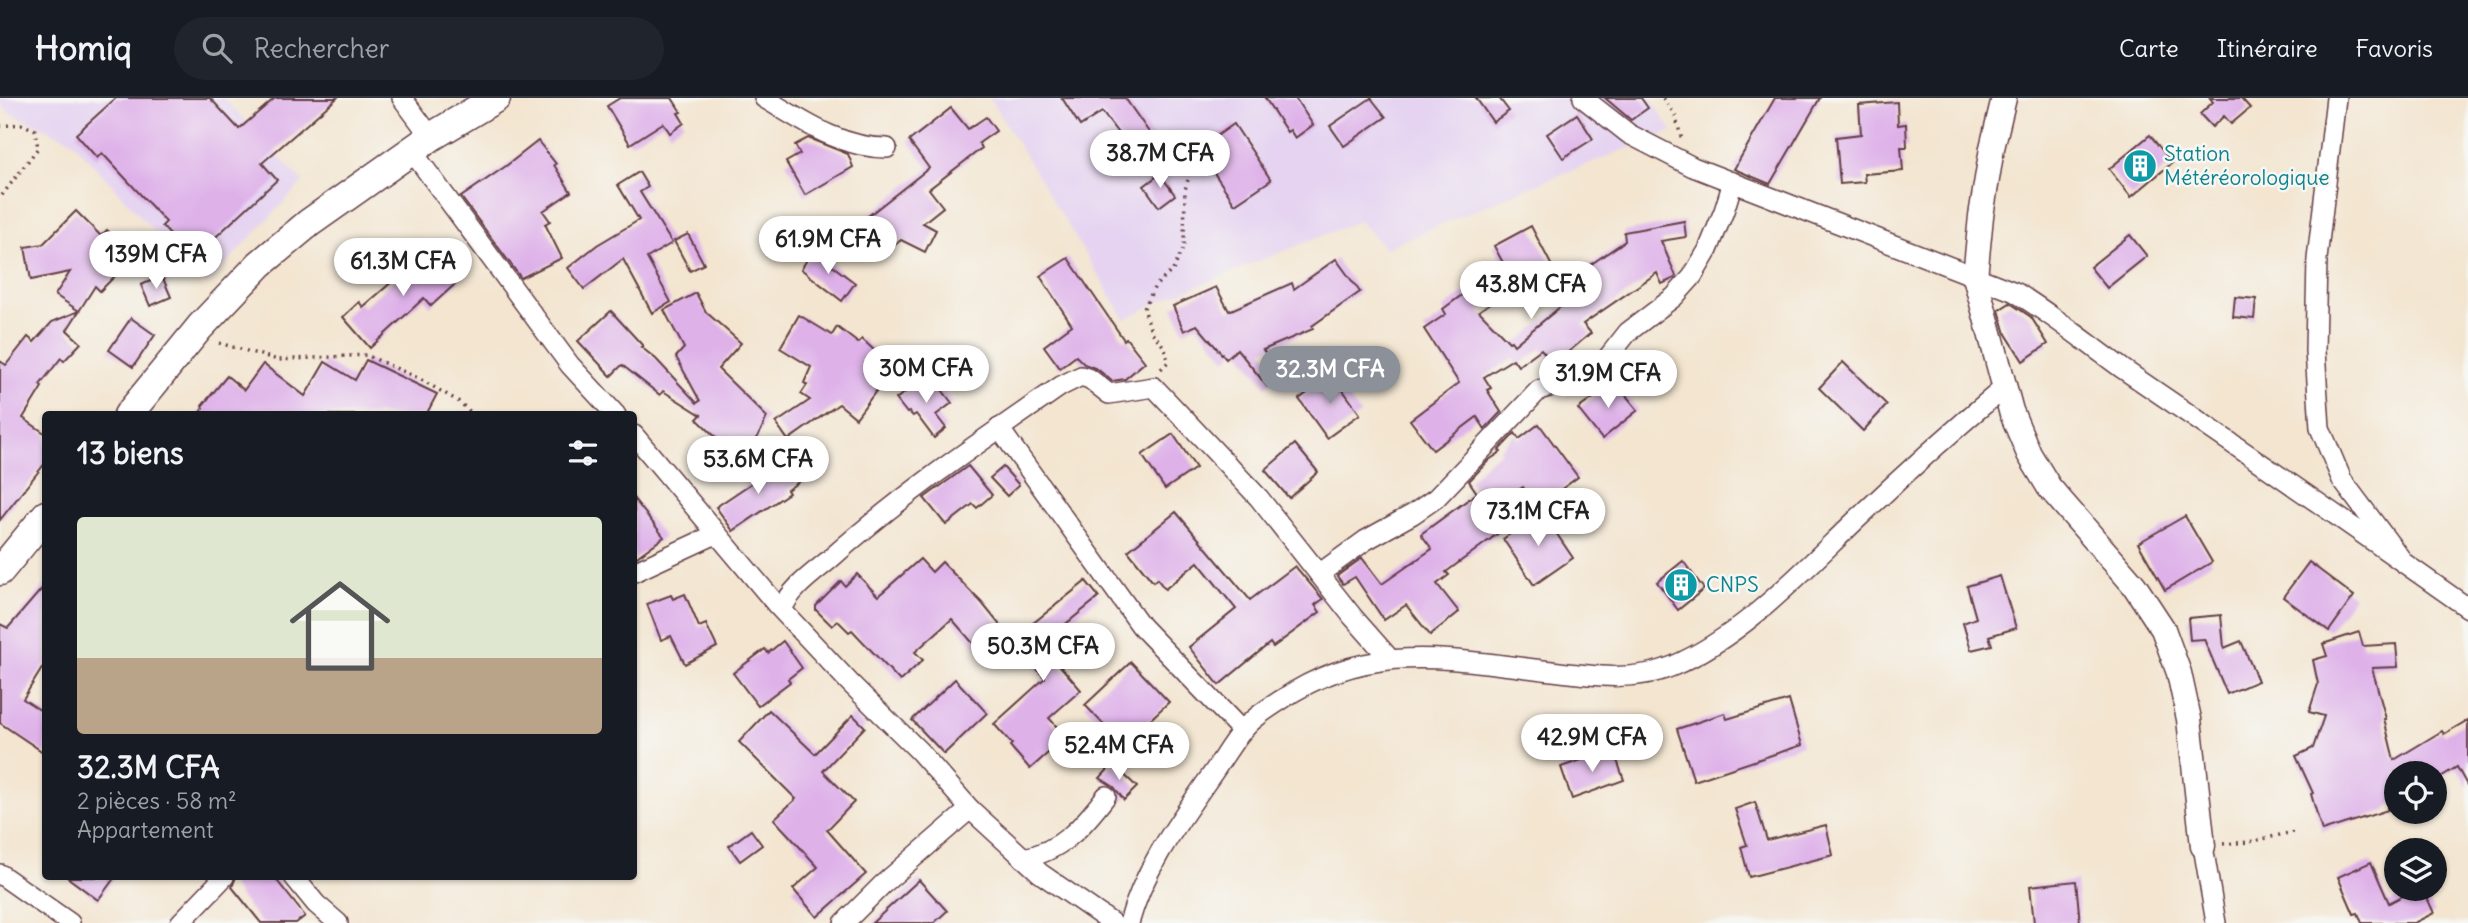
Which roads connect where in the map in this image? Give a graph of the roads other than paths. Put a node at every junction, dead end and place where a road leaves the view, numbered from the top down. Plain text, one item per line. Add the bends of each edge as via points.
1 (402, 98) edge
2 (496, 98) edge
3 (764, 98) edge
4 (1583, 98) edge
5 (2004, 98) edge
6 (2336, 98) edge
7 (421, 144) junction
8 (887, 148) dead end
9 (1733, 182) junction
10 (1975, 277) junction
11 (2006, 386) junction
12 (131, 411) edge
13 (612, 411) edge
14 (999, 428) junction
15 (637, 439) edge
16 (42, 520) edge
17 (716, 534) junction
18 (2404, 563) junction
19 (0, 571) edge
20 (637, 571) edge
21 (1319, 574) junction
22 (2468, 608) edge
23 (782, 610) junction
24 (1390, 659) junction
25 (1242, 731) junction
26 (1106, 796) dead end
27 (970, 809) junction
28 (2203, 846) joint
29 (1023, 858) junction
30 (0, 874) edge
31 (221, 880) edge
32 (296, 880) edge
33 (70, 923) edge
34 (180, 923) edge
35 (338, 923) edge
36 (844, 923) edge
37 (1112, 923) edge
38 (1129, 923) edge
39 (2216, 923) edge

1 - 7 street
2 - 7 main road
3 - 8 street via 850,144
4 - 9 street via 1629,134
5 - 10 street via 1992,148
6 - 18 street via 2317,259 2315,351 2320,428 2342,480
7 - 12 main road via 309,223 260,264 200,327
7 - 13 street via 570,365
9 - 10 street
9 - 21 street via 1692,276 1674,297 1628,332 1598,370 1539,390 1436,498
10 - 11 street
10 - 18 street via 2042,308
11 - 24 street via 1944,438 1777,596 1705,650 1671,667 1601,677 1466,661
11 - 28 street via 2029,454 2049,487 2134,585 2163,629 2189,719
14 - 21 street via 1081,376 1109,394 1154,387 1259,498
14 - 23 street via 852,539 786,600
14 - 25 street via 1141,626
15 - 17 street
16 - 19 main road
17 - 20 street
17 - 23 street
18 - 22 street
21 - 24 street
23 - 27 street
24 - 25 street via 1360,663 1297,689
25 - 38 street via 1148,873
26 - 29 street via 1086,823 1060,845
27 - 29 street
27 - 36 street
28 - 39 street
29 - 37 street
30 - 33 street
31 - 34 street
32 - 35 street

